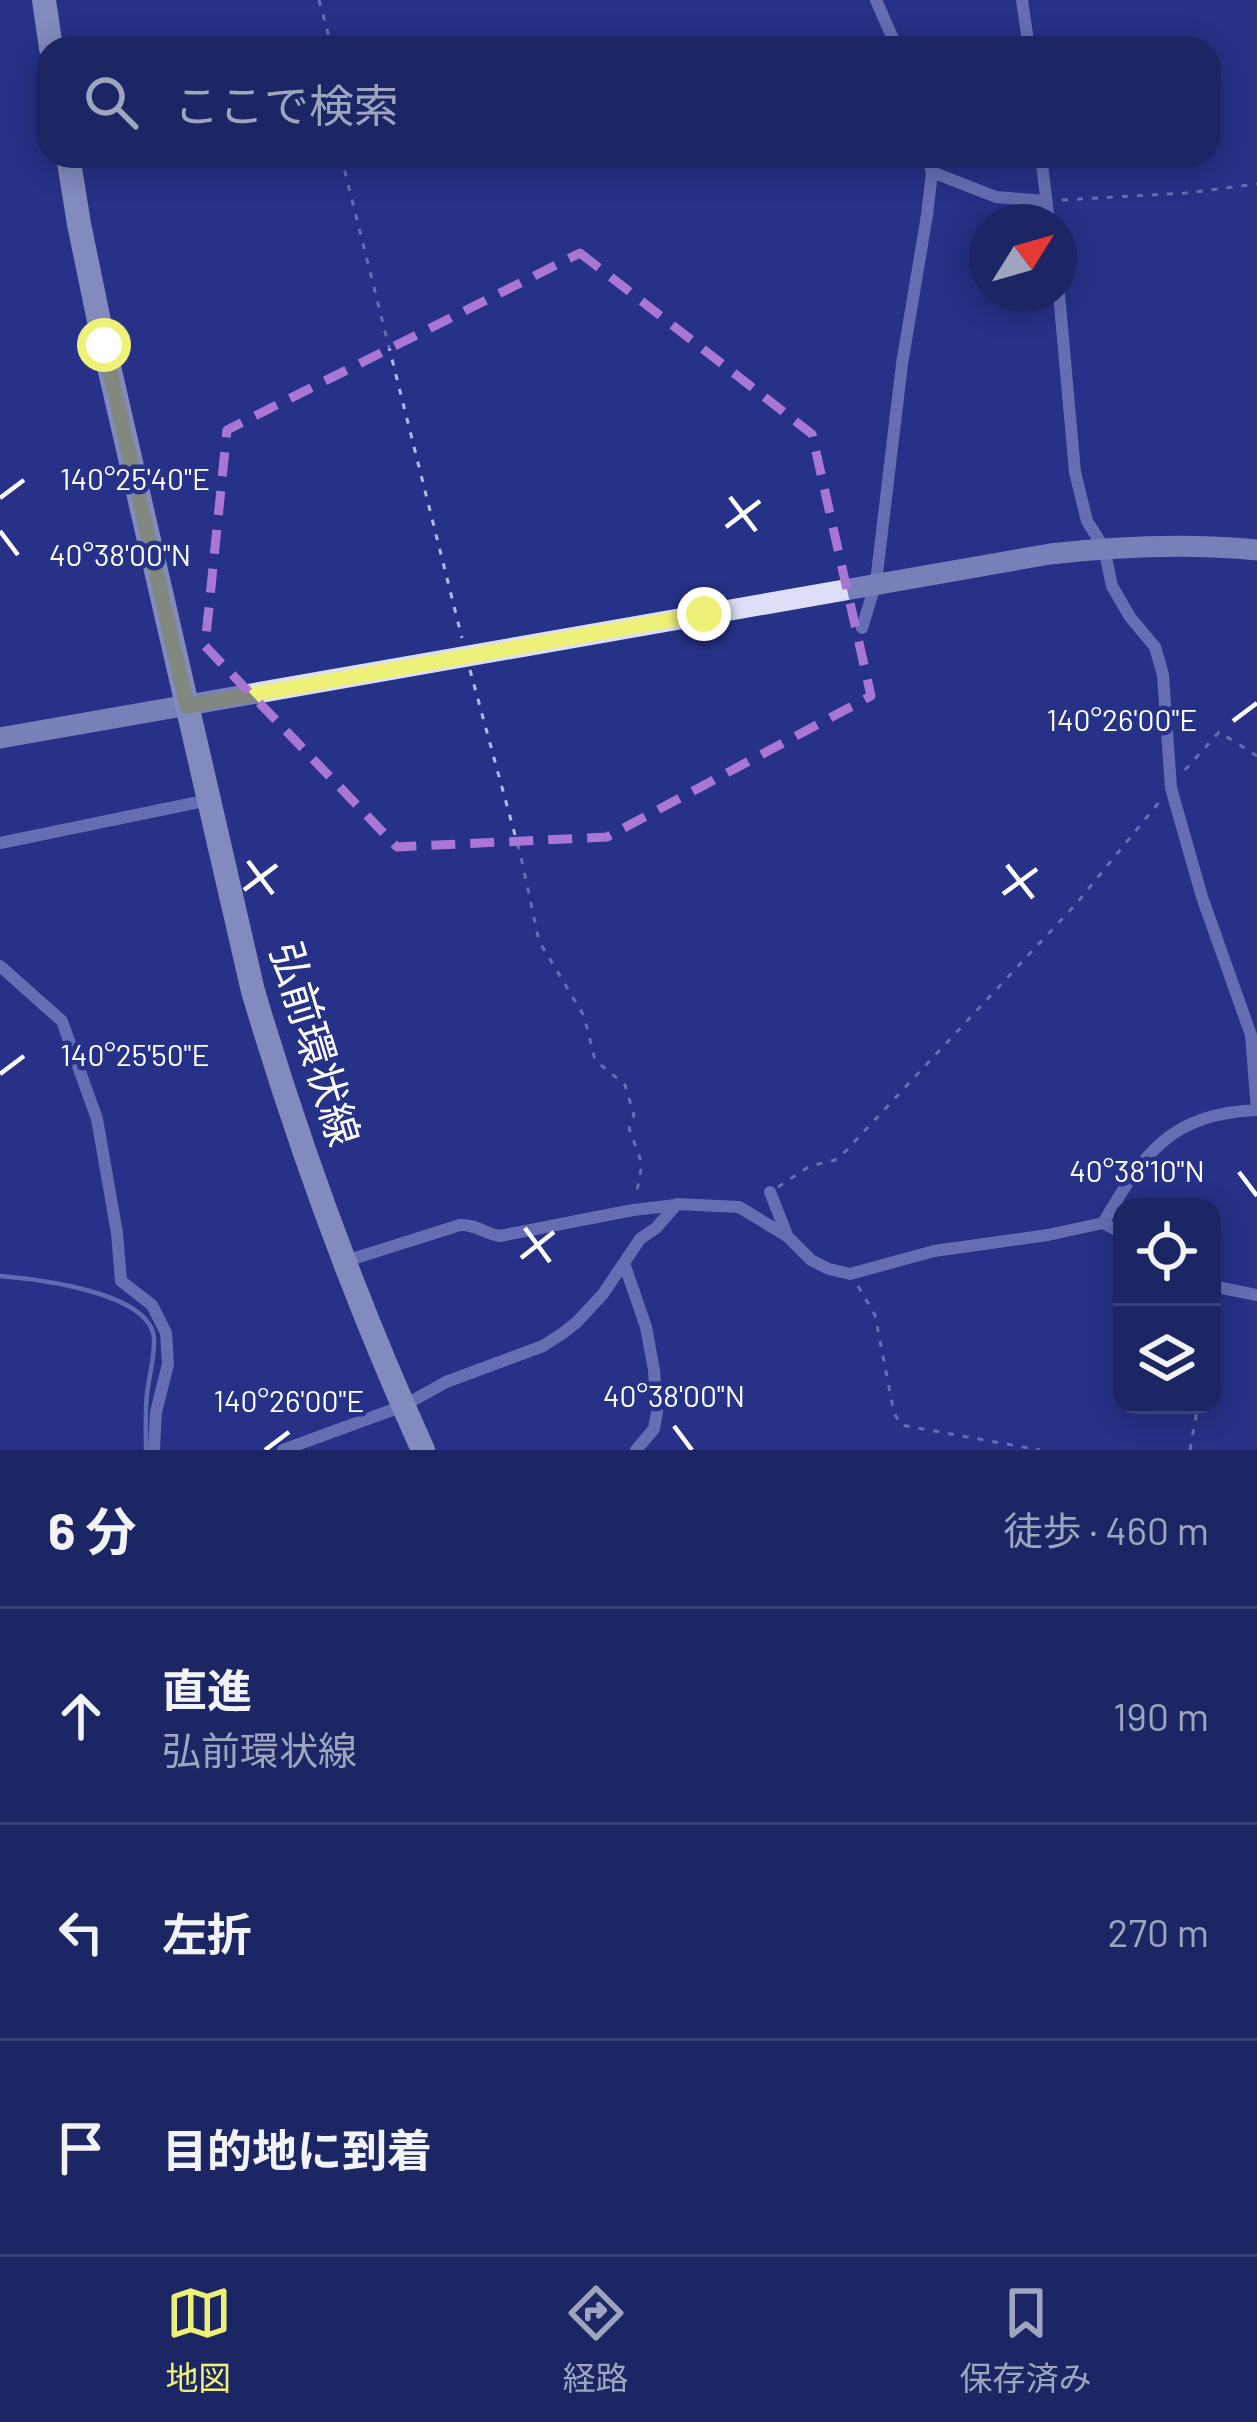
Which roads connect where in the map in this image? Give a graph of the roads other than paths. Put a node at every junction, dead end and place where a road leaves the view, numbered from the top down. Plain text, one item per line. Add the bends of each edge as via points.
1 (44, 0) edge
2 (877, 0) edge
3 (1022, 0) edge
4 (49, 36) edge
5 (893, 36) edge
6 (1027, 36) edge
7 (70, 168) edge
8 (931, 168) edge
9 (1042, 168) edge
10 (932, 172) junction
11 (1046, 201) junction
12 (1046, 204) edge
13 (1061, 312) edge
14 (1105, 548) junction
15 (1257, 550) edge
16 (876, 582) junction
17 (862, 628) dead end
18 (187, 706) junction
19 (0, 738) edge
20 (209, 800) junction
21 (0, 843) edge
22 (0, 966) edge
23 (1257, 1110) edge
24 (770, 1192) road end
25 (677, 1204) junction
26 (633, 1210) junction
27 (1103, 1222) junction
28 (1113, 1228) edge
29 (787, 1236) junction
30 (640, 1240) junction
31 (346, 1261) junction
32 (624, 1263) junction
33 (1221, 1288) edge
34 (1257, 1295) edge
35 (403, 1406) junction
36 (154, 1450) edge
37 (283, 1450) edge
38 (423, 1450) edge
39 (636, 1450) edge

1 - 4 main road
2 - 5 street
3 - 6 street
7 - 18 main road, 弘前環状線
8 - 10 street
9 - 11 street
10 - 11 street via 996,197
10 - 16 street
11 - 12 street
13 - 14 street via 1075,472 1087,521
14 - 15 street
14 - 16 street
14 - 23 street via 1112,586 1155,647 1163,675 1171,788 1251,1035
16 - 17 street
16 - 18 street
18 - 19 street
18 - 20 main road, 弘前環状線
20 - 21 street
20 - 31 main road, 弘前環状線 via 258,1009
22 - 36 street via 62,1021 97,1119 121,1281 152,1305 166,1333
23 - 27 street via 1225,1111 1177,1130 1144,1159
24 - 29 street
25 - 26 street
25 - 29 street via 739,1207
25 - 30 street
26 - 30 street
26 - 31 street via 500,1236 460,1225
27 - 28 street
27 - 29 street via 850,1274 811,1260
30 - 32 street
31 - 35 main road, 弘前環状線
32 - 35 street via 588,1311 543,1346
32 - 39 street via 654,1370 654,1429
33 - 34 street
35 - 37 street
35 - 38 main road, 弘前環状線

